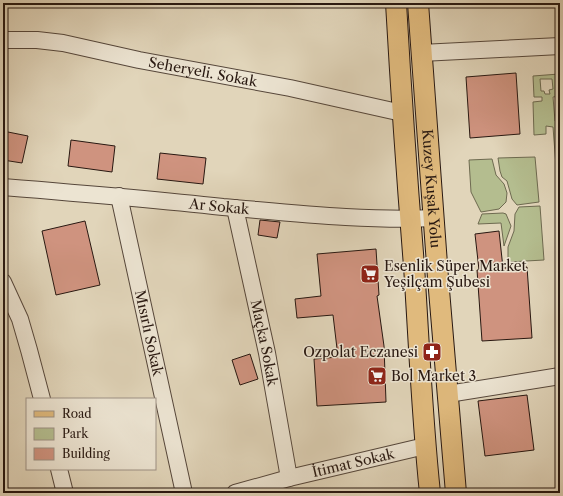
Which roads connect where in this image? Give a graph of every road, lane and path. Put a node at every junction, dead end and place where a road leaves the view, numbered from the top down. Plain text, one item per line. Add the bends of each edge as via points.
1 (396, 3) edge
2 (418, 3) edge
3 (6, 37) edge
4 (560, 46) edge
5 (421, 53) junction
6 (402, 113) junction
7 (3, 187) edge
8 (119, 196) junction
9 (235, 208) junction
10 (435, 218) junction
11 (409, 219) junction
12 (3, 282) edge
13 (560, 376) edge
14 (448, 394) junction
15 (42, 398) edge
16 (425, 446) junction
17 (59, 470) edge
18 (288, 478) junction
19 (65, 493) edge
20 (184, 493) edge
21 (235, 493) edge
22 (430, 493) edge
23 (456, 493) edge

1 - 6 main road, Kuzey Kuşak Yolu
2 - 5 main road, Kuzey Kuşak Yolu
3 - 6 street, Seheryeli. Sokak via 63,43
4 - 5 street
5 - 10 main road, Kuzey Kuşak Yolu
6 - 11 main road, Kuzey Kuşak Yolu
7 - 8 street, Ar Sokak
8 - 9 street, Ar Sokak
8 - 20 street, Mısırlı Sokak
9 - 11 street, Ar Sokak via 366,219
9 - 18 street, Maçka Sokak via 267,353
10 - 11 street, Ar Sokak
10 - 14 main road, Kuzey Kuşak Yolu
11 - 16 main road, Kuzey Kuşak Yolu
12 - 15 street via 20,319
13 - 14 street
14 - 23 main road, Kuzey Kuşak Yolu
16 - 18 street, İtimat Sokak
16 - 22 main road, Kuzey Kuşak Yolu
17 - 19 street
18 - 21 street, İtimat Sokak

